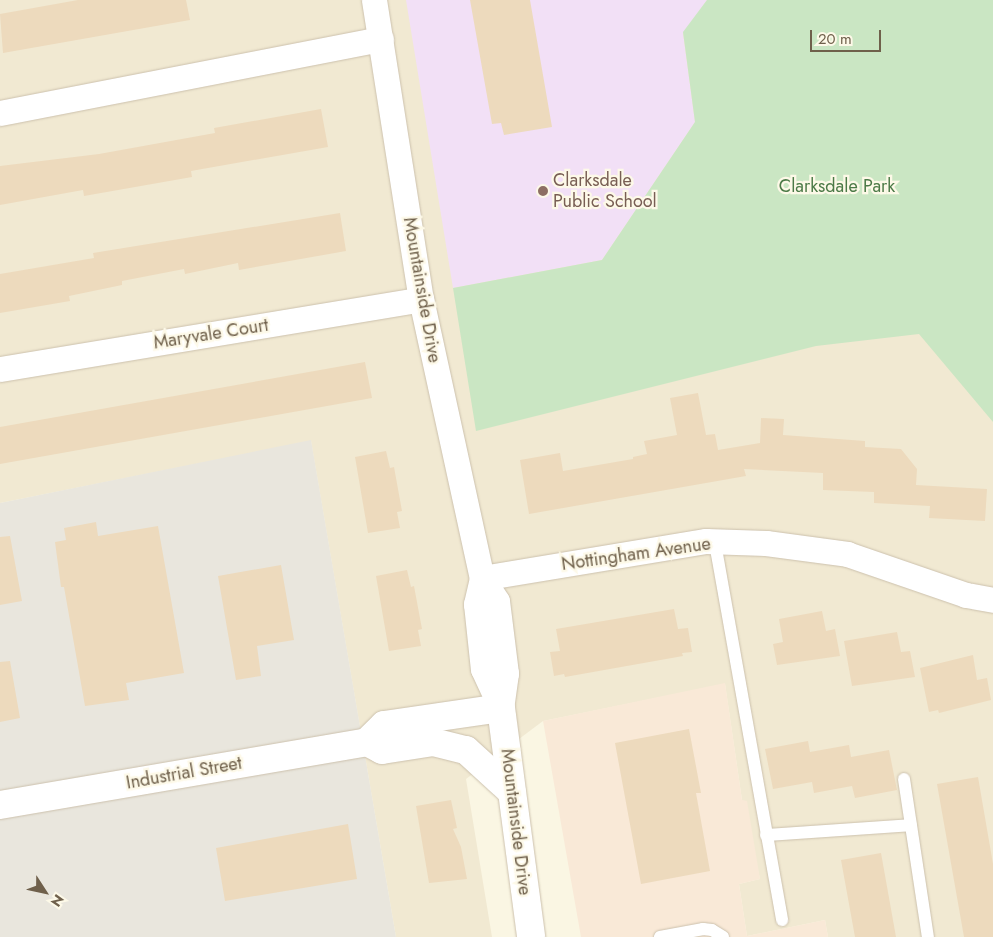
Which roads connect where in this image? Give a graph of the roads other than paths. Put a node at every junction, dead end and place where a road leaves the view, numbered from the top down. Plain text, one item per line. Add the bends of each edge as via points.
1 (374, 0) edge
2 (381, 39) junction
3 (0, 112) edge
4 (421, 300) junction
5 (0, 369) edge
6 (715, 543) junction
7 (482, 578) junction
8 (993, 600) edge
9 (501, 708) junction
10 (367, 742) junction
11 (904, 780) dead end
12 (512, 792) junction
13 (0, 805) edge
14 (911, 825) junction
15 (766, 835) junction
16 (782, 920) dead end
17 (531, 937) edge
18 (660, 937) edge
19 (723, 937) edge
20 (928, 937) edge

1 - 2 street, Mountainside Drive
2 - 3 street
2 - 4 street, Mountainside Drive
4 - 5 street, Maryvale Court
4 - 7 street, Mountainside Drive
6 - 7 street, Nottingham Avenue via 706,541
6 - 8 street, Nottingham Avenue via 766,543 846,554 966,595
6 - 15 lane
7 - 9 street, Mountainside Drive via 497,601 506,673
9 - 10 street via 384,725
9 - 12 street, Mountainside Drive
10 - 12 street, Industrial Street via 382,750 433,742 466,750 488,766
10 - 13 street, Industrial Street
11 - 14 lane
12 - 17 street, Mountainside Drive
14 - 15 lane
14 - 20 lane
15 - 16 lane
18 - 19 lane via 703,929

